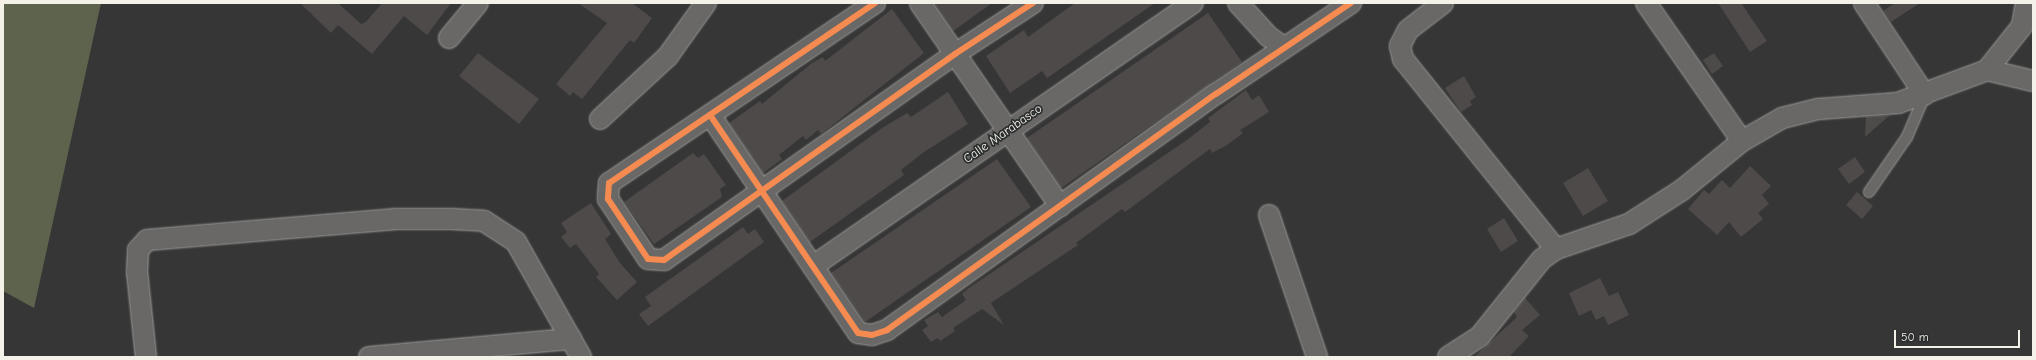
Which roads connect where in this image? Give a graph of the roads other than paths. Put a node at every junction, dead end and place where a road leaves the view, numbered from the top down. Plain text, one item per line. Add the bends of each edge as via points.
1 (478, 3) edge
2 (706, 3) edge
3 (875, 3) edge
4 (920, 3) edge
5 (1033, 3) edge
6 (1193, 3) edge
7 (1238, 3) edge
8 (1351, 3) edge
9 (1444, 3) edge
10 (1646, 3) edge
11 (1864, 3) edge
12 (2026, 3) edge
13 (449, 38) dead end
14 (1283, 47) junction
15 (955, 54) junction
16 (1988, 70) junction
17 (2033, 81) edge
18 (1924, 95) junction
19 (710, 115) junction
20 (600, 119) dead end
21 (1008, 130) junction
22 (1742, 141) junction
23 (761, 191) junction
24 (1869, 192) dead end
25 (1060, 206) junction
26 (1269, 214) dead end
27 (1556, 249) junction
28 (813, 266) junction
29 (571, 339) junction
30 (146, 357) edge
31 (370, 357) edge
32 (582, 357) edge
33 (1317, 357) edge
34 (1448, 357) edge

1 - 13 street
2 - 20 street via 668,56
3 - 19 street
4 - 15 street
5 - 15 street
6 - 21 street, Calle Marabasco
7 - 14 street via 1268,36
8 - 14 street
9 - 27 street via 1408,30 1400,46 1403,59
10 - 22 street
11 - 18 street
12 - 16 street via 2022,26
14 - 25 street
15 - 21 street
15 - 23 street
16 - 17 street
16 - 18 street
18 - 22 street via 1898,103 1819,109 1782,118
18 - 24 lane via 1907,137
19 - 23 street
19 - 23 street via 609,182 608,199 648,259 664,260
21 - 25 street
21 - 28 street, Calle Marabasco
22 - 27 street via 1682,190 1629,224
23 - 28 street
25 - 28 street via 887,330 872,335 858,333
26 - 33 street
27 - 34 street via 1542,258 1480,336
29 - 30 street via 516,242 484,221 396,219 168,236 147,240 138,250 137,272
29 - 31 street
29 - 32 street

